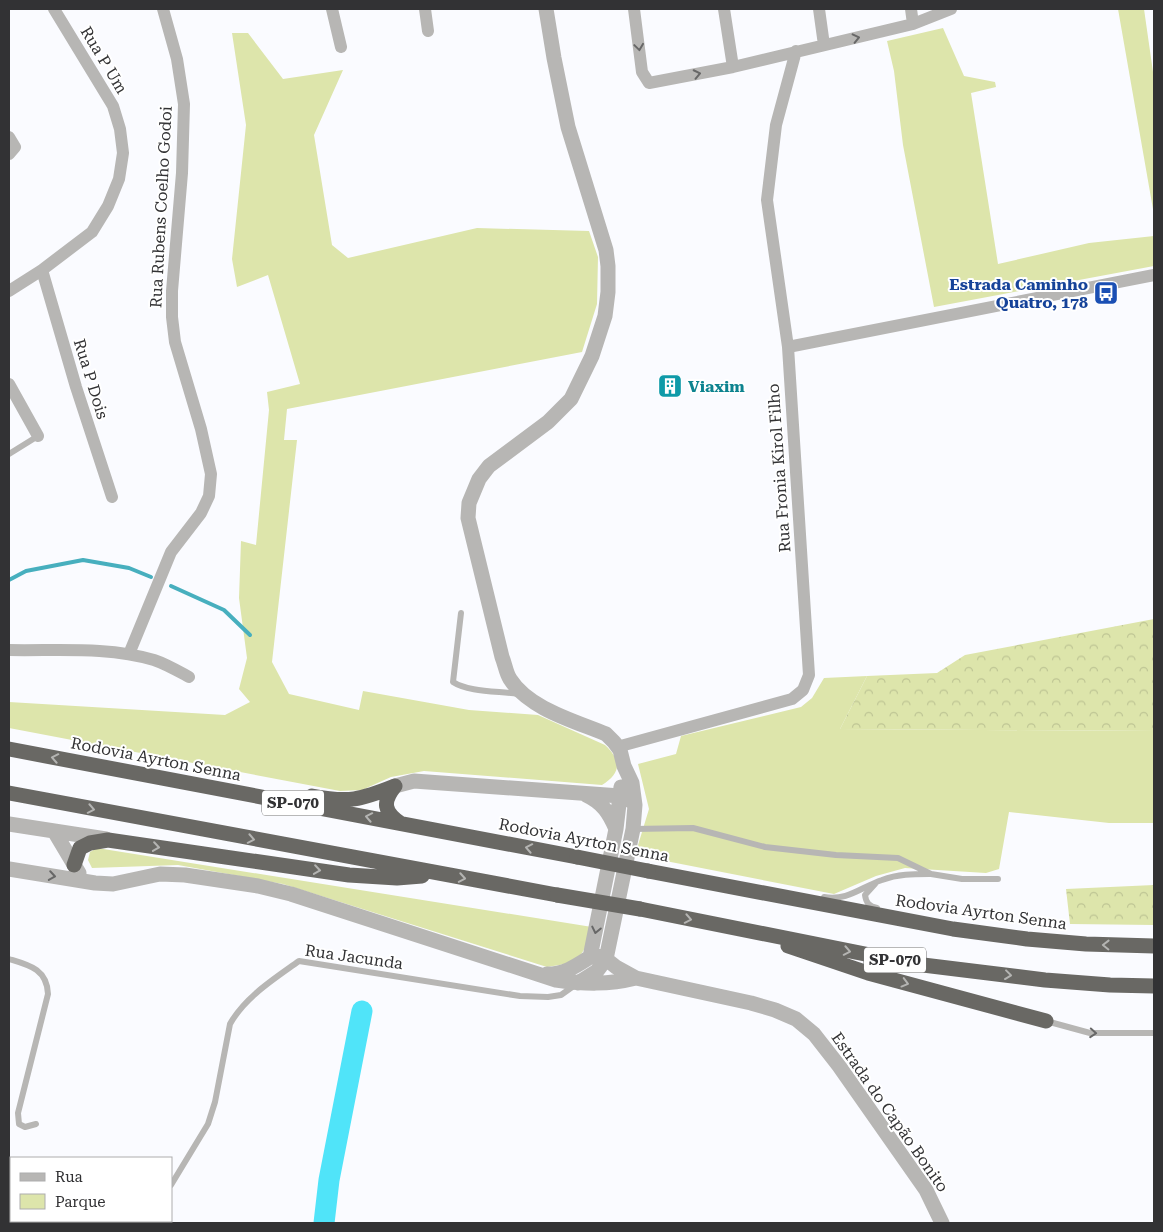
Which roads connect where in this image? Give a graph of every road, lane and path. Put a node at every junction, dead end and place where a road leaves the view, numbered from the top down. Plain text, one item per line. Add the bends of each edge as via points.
1 (54, 9) edge
2 (163, 9) edge
3 (332, 9) edge
4 (425, 9) edge
5 (546, 9) edge
6 (634, 9) edge
7 (724, 9) edge
8 (818, 9) edge
9 (911, 9) edge
10 (951, 9) edge
11 (913, 24) junction
12 (428, 31) dead end
13 (824, 46) junction
14 (341, 47) dead end
15 (796, 51) junction
16 (732, 67) junction
17 (42, 270) junction
18 (1154, 274) edge
19 (9, 291) edge
20 (788, 347) junction
21 (9, 384) edge
22 (38, 436) joint
23 (9, 454) edge
24 (112, 497) dead end
25 (462, 613) dead end
26 (9, 650) edge
27 (129, 654) junction
28 (189, 677) dead end
29 (524, 694) junction
30 (617, 746) junction
31 (9, 749) edge
32 (78, 762) junction
33 (624, 766) junction
34 (395, 786) junction
35 (9, 793) edge
36 (582, 794) junction
37 (620, 796) junction
38 (635, 805) junction
39 (400, 823) junction
40 (9, 824) edge
41 (616, 830) junction
42 (633, 830) junction
43 (54, 831) junction
44 (108, 840) junction
45 (74, 864) junction
46 (9, 869) edge
47 (439, 874) junction
48 (931, 874) junction
49 (998, 879) dead end
50 (876, 882) junction
51 (95, 883) junction
52 (714, 884) junction
53 (953, 929) junction
54 (759, 933) junction
55 (1154, 946) edge
56 (590, 957) junction
57 (9, 959) edge
58 (606, 959) junction
59 (538, 974) junction
60 (636, 978) junction
61 (578, 983) junction
62 (1154, 986) edge
63 (1046, 1021) joint
64 (1154, 1033) edge
65 (36, 1124) dead end
66 (172, 1183) edge
67 (942, 1223) edge

1 - 17 street, Rua P Um via 113,106 123,153 112,197 92,232
2 - 27 street, Rua Rubens Coelho Godoi via 177,59 184,104 172,317 175,342 211,474 209,496 201,513 171,552
3 - 14 street
4 - 12 street
5 - 29 street via 568,127 606,250 608,292 605,316 592,356 571,399 548,422 490,466 478,479 469,503 468,518 502,657 510,678
6 -> 16 street via 642,72 649,83
7 - 16 street
8 - 13 street
9 - 11 street
10 - 11 street
13 -> 11 street
13 - 15 street
15 - 16 street
15 - 20 street, Rua Fronia Kirol Filho via 776,126 767,200
17 - 19 street, Rua P Um
17 - 24 street, Rua P Dois
18 - 20 street
20 - 30 street, Rua Fronia Kirol Filho via 809,675 803,690 792,699
21 - 22 street
22 - 23 lane
25 - 29 lane via 453,682 459,686
26 - 27 street
27 - 28 street via 155,661
29 - 30 street via 539,706 606,734
30 - 33 street
32 -> 31 highway, Rodovia Ayrton Senna / SP-070
32 - 34 highway via 126,763 329,799 369,797
39 -> 32 highway, Rodovia Ayrton Senna / SP-070
33 - 37 street
33 - 38 street via 632,782
34 - 36 street, Rodovia Ayrton Senna via 414,781
34 - 39 highway via 388,795 387,811
35 -> 47 highway, SP-070
36 - 37 street, Rodovia Ayrton Senna
36 - 41 street, Rodovia Ayrton Senna via 597,800 607,810
37 - 38 street, Rodovia Ayrton Senna
37 - 41 street
38 - 42 street
52 -> 39 highway, Rodovia Ayrton Senna / SP-070, bridge
40 - 43 street
41 -> 56 street
42 - 48 lane via 693,828 765,847 898,858
42 - 58 street
43 - 44 street
43 - 45 street
44 - 45 highway via 80,848
44 -> 47 highway via 349,875 397,878
45 - 51 street via 79,873
46 -> 51 street
47 -> 54 highway, SP-070, bridge
48 - 49 lane via 962,879
48 - 50 lane via 901,875
50 - 52 lane via 847,897 832,898 737,881
50 - 53 lane via 865,895 870,907 928,919
51 - 59 street via 114,884 160,874 258,886
52 - 53 highway, Rodovia Ayrton Senna / SP-070
55 -> 53 highway, Rodovia Ayrton Senna / SP-070 via 1086,944
54 -> 62 highway, SP-070 via 915,964 1045,980
54 -> 63 highway via 800,951 868,973
56 - 58 street, Estrada do Capão Bonito
56 - 59 street via 559,974
57 - 65 lane via 38,971 48,984 18,1113 19,1124 25,1127
58 - 60 street, Estrada do Capão Bonito
58 - 61 street via 589,977
59 - 61 street
60 - 61 street via 615,983
60 - 67 street, Estrada do Capão Bonito via 751,1003 796,1019 814,1034 839,1066 926,1190
61 - 66 lane, Rua Jacunda via 561,995 520,996 298,960 245,1004 230,1024 208,1124
63 -> 64 lane via 1090,1033

